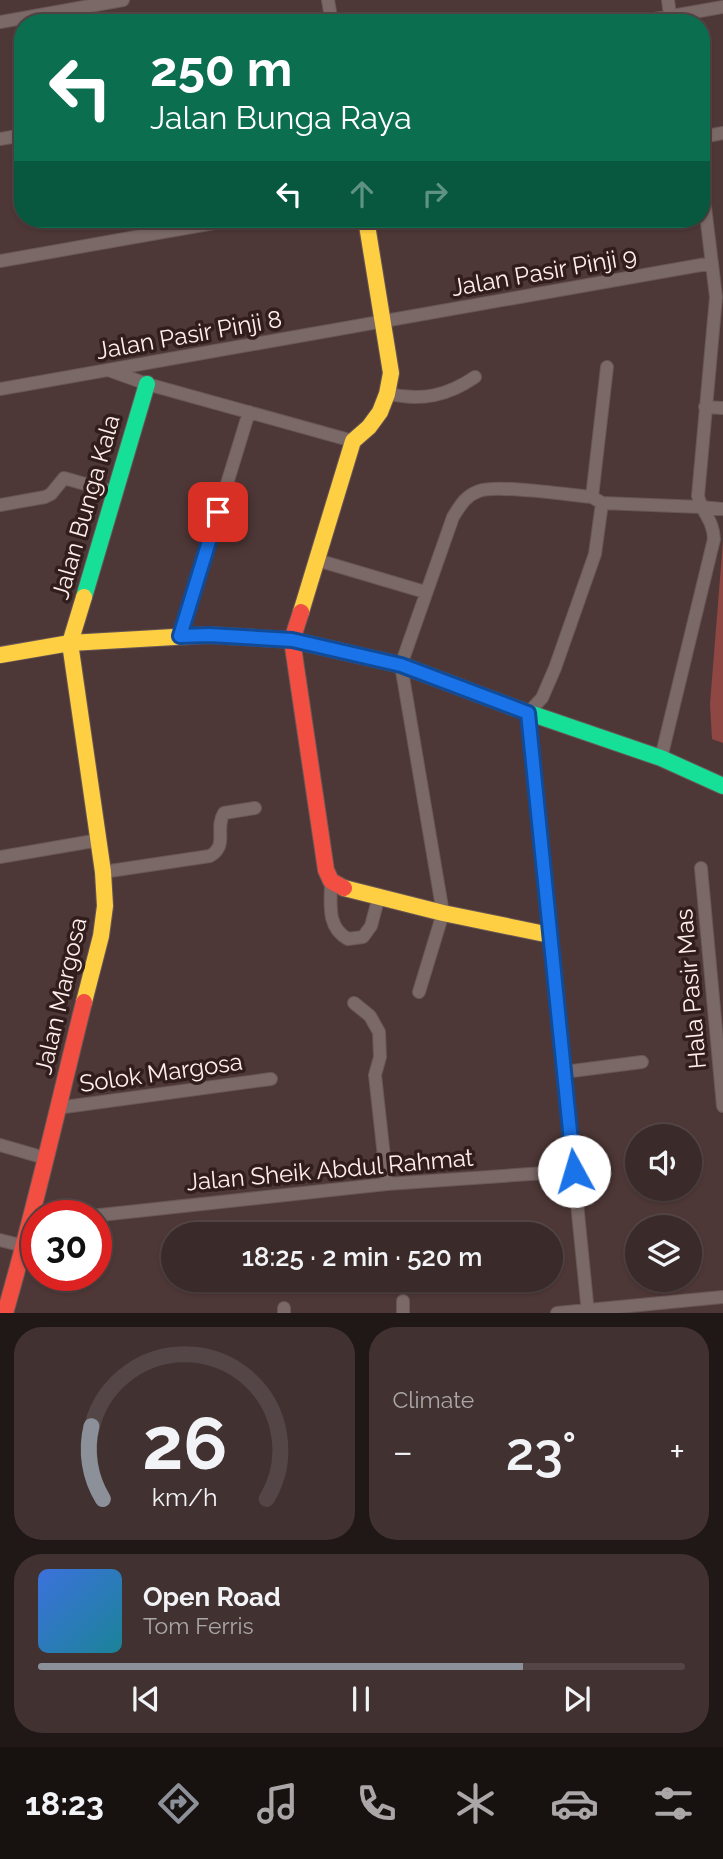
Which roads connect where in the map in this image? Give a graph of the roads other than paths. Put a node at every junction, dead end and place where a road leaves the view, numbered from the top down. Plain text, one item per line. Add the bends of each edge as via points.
1 (123, 0) edge
2 (723, 7) edge
3 (45, 14) edge
4 (693, 14) edge
5 (186, 228) edge
6 (368, 228) edge
7 (708, 228) edge
8 (0, 261) edge
9 (712, 264) junction
10 (719, 298) edge
11 (384, 322) junction
12 (607, 367) dead end
13 (110, 370) junction
14 (475, 377) dead end
15 (147, 384) junction
16 (0, 389) edge
17 (389, 394) junction
18 (705, 407) junction
19 (723, 408) edge
20 (249, 412) junction
21 (353, 441) junction
22 (113, 492) junction
23 (597, 500) junction
24 (0, 505) edge
25 (701, 506) junction
26 (723, 509) edge
27 (317, 560) junction
28 (425, 592) junction
29 (180, 636) junction
30 (292, 640) junction
31 (70, 643) junction
32 (0, 655) edge
33 (401, 665) junction
34 (528, 713) junction
35 (661, 758) junction
36 (723, 786) edge
37 (255, 808) dead end
38 (99, 840) junction
39 (0, 857) edge
40 (701, 868) dead end
41 (103, 872) junction
42 (331, 881) junction
43 (379, 897) junction
44 (443, 913) junction
45 (550, 935) junction
46 (419, 992) dead end
47 (354, 1003) dead end
48 (642, 1062) dead end
49 (564, 1072) junction
50 (271, 1079) dead end
51 (723, 1106) edge
52 (57, 1108) junction
53 (0, 1145) edge
54 (45, 1158) junction
55 (574, 1171) junction
56 (387, 1184) junction
57 (38, 1200) edge
58 (112, 1214) edge
59 (0, 1240) edge
60 (21, 1245) edge
61 (21, 1257) edge
62 (723, 1297) edge
63 (587, 1311) edge
64 (5, 1313) edge
65 (557, 1313) edge

1 - 3 street
2 - 4 street
5 - 8 street
6 - 11 street
7 - 9 street
9 - 10 street
9 - 11 street, Jalan Pasir Pinji 9
10 - 18 street
11 - 13 street, Jalan Pasir Pinji 8
11 - 17 street
12 - 23 street
13 - 15 street
13 - 16 street, Jalan Pasir Pinji 8
14 - 17 street via 434,396
15 - 20 street
15 - 22 street, Jalan Bunga Kala
17 - 21 street via 381,413
18 - 19 street
18 - 25 street
20 - 21 street
20 - 29 street
21 - 27 street
22 - 24 street via 64,478 51,494
22 - 31 street, Jalan Bunga Kala
23 - 25 street
23 - 28 street via 480,490 464,500 453,517
23 - 34 street via 595,554 542,698
25 - 26 street
25 - 35 street via 713,526 714,539
27 - 28 street
27 - 30 street
28 - 33 street
29 - 30 street
29 - 31 street
30 - 33 street
30 - 42 street
31 - 32 street
31 - 38 street, Jalan Margosa
33 - 34 street
33 - 44 street
34 - 35 street
34 - 45 street
35 - 36 street
37 - 41 street via 224,813 221,845 210,856
38 - 39 street
38 - 41 street, Jalan Margosa
40 - 51 street, Hala Pasir Mas
41 - 52 street, Jalan Margosa via 101,936
42 - 43 street
42 - 43 street via 332,922 348,939 363,937
43 - 44 street
44 - 45 street
44 - 46 street
45 - 49 street
47 - 56 street via 370,1016 379,1032 375,1075
48 - 49 street
49 - 55 street
50 - 52 street, Solok Margosa
52 - 54 street, Jalan Margosa
53 - 54 street
54 - 57 street, Jalan Margosa
55 - 56 street, Jalan Sheik Abdul Rahmat
55 - 63 street
56 - 58 street, Jalan Sheik Abdul Rahmat
59 - 60 street
61 - 64 street, Jalan Margosa
62 - 63 street
63 - 65 street

